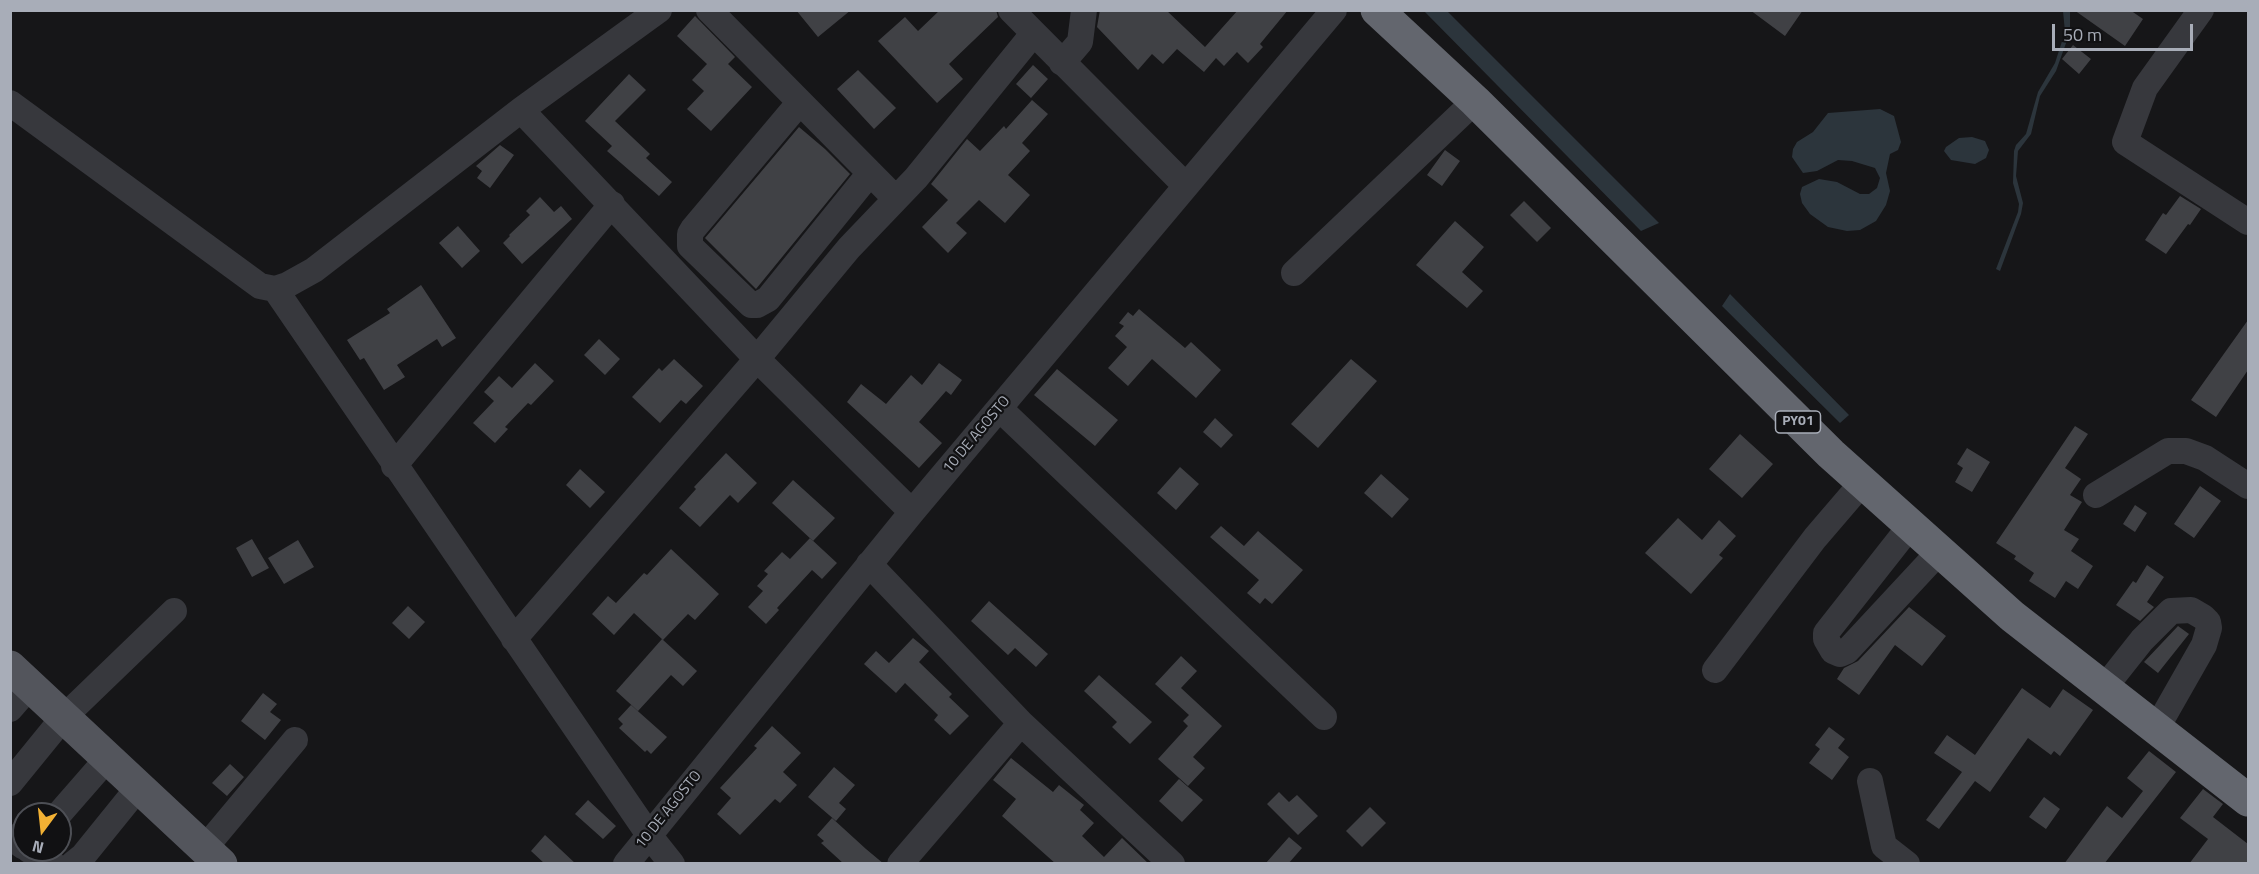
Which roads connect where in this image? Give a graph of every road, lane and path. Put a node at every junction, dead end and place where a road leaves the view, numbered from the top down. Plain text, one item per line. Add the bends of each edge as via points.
1 (658, 10) edge
2 (709, 10) edge
3 (1011, 10) edge
4 (1084, 10) edge
5 (1334, 10) edge
6 (1377, 10) edge
7 (2201, 10) edge
8 (1033, 34) junction
9 (1062, 63) junction
10 (1475, 101) junction
11 (800, 102) junction
12 (10, 103) edge
13 (521, 110) junction
14 (870, 173) junction
15 (1186, 186) junction
16 (896, 199) junction
17 (612, 204) junction
18 (2248, 222) edge
19 (1294, 273) dead end
20 (275, 289) junction
21 (757, 359) junction
22 (1000, 409) junction
23 (394, 466) junction
24 (1863, 482) junction
25 (2248, 486) edge
26 (2096, 495) dead end
27 (912, 512) junction
28 (1911, 525) junction
29 (1940, 552) junction
30 (869, 564) junction
31 (174, 611) dead end
32 (514, 639) junction
33 (1715, 670) dead end
34 (17, 687) edge
35 (2104, 688) junction
36 (1324, 717) dead end
37 (63, 718) junction
38 (1021, 723) junction
39 (2158, 729) junction
40 (295, 740) dead end
41 (108, 759) junction
42 (1870, 781) dead end
43 (10, 783) edge
44 (138, 788) junction
45 (2248, 800) edge
46 (70, 802) edge
47 (649, 835) junction
48 (1878, 855) edge
49 (212, 856) edge
50 (73, 864) edge
51 (626, 864) edge
52 (672, 864) edge
53 (900, 864) edge
54 (1172, 864) edge
55 (1907, 864) edge

1 - 13 street
2 - 11 street
3 - 8 street
4 - 9 street via 1080,42
5 - 15 street, 10 DE AGOSTO
6 - 10 highway, PY01
7 - 18 street via 2145,88 2125,142
8 - 9 street
8 - 16 street
9 - 15 street
10 - 19 street
10 - 24 highway, PY01
11 - 14 street
11 - 14 street via 693,229 690,246 751,305 758,305 768,299
12 - 20 street via 260,286
13 - 17 street
13 - 20 street via 315,270
14 - 16 street
15 - 22 street, 10 DE AGOSTO
16 - 21 street via 849,248
17 - 21 street
17 - 23 street
20 - 23 street
21 - 27 street
21 - 32 street
22 - 27 street, 10 DE AGOSTO
22 - 36 street
23 - 32 street
24 - 28 highway, PY01
24 - 33 street via 1815,538
25 - 26 street via 2205,458 2186,451 2168,451
27 - 30 street, 10 DE AGOSTO
28 - 29 highway, PY01
28 - 29 street via 1826,633 1833,651 1847,651
29 - 35 highway, PY01 via 2012,616
30 - 38 street
30 - 47 street, 10 DE AGOSTO
31 - 37 street
32 - 47 street
34 - 37 main road
35 - 39 highway, PY01
35 - 39 street via 2171,611 2184,609 2203,616 2209,628 2204,645
37 - 41 main road
37 - 43 street
38 - 53 street
38 - 54 street
39 - 45 highway, PY01
40 - 49 street
41 - 44 main road
41 - 46 street
42 - 48 street
44 - 49 main road
44 - 50 street
47 - 51 street, 10 DE AGOSTO
47 - 52 street
48 - 55 street

